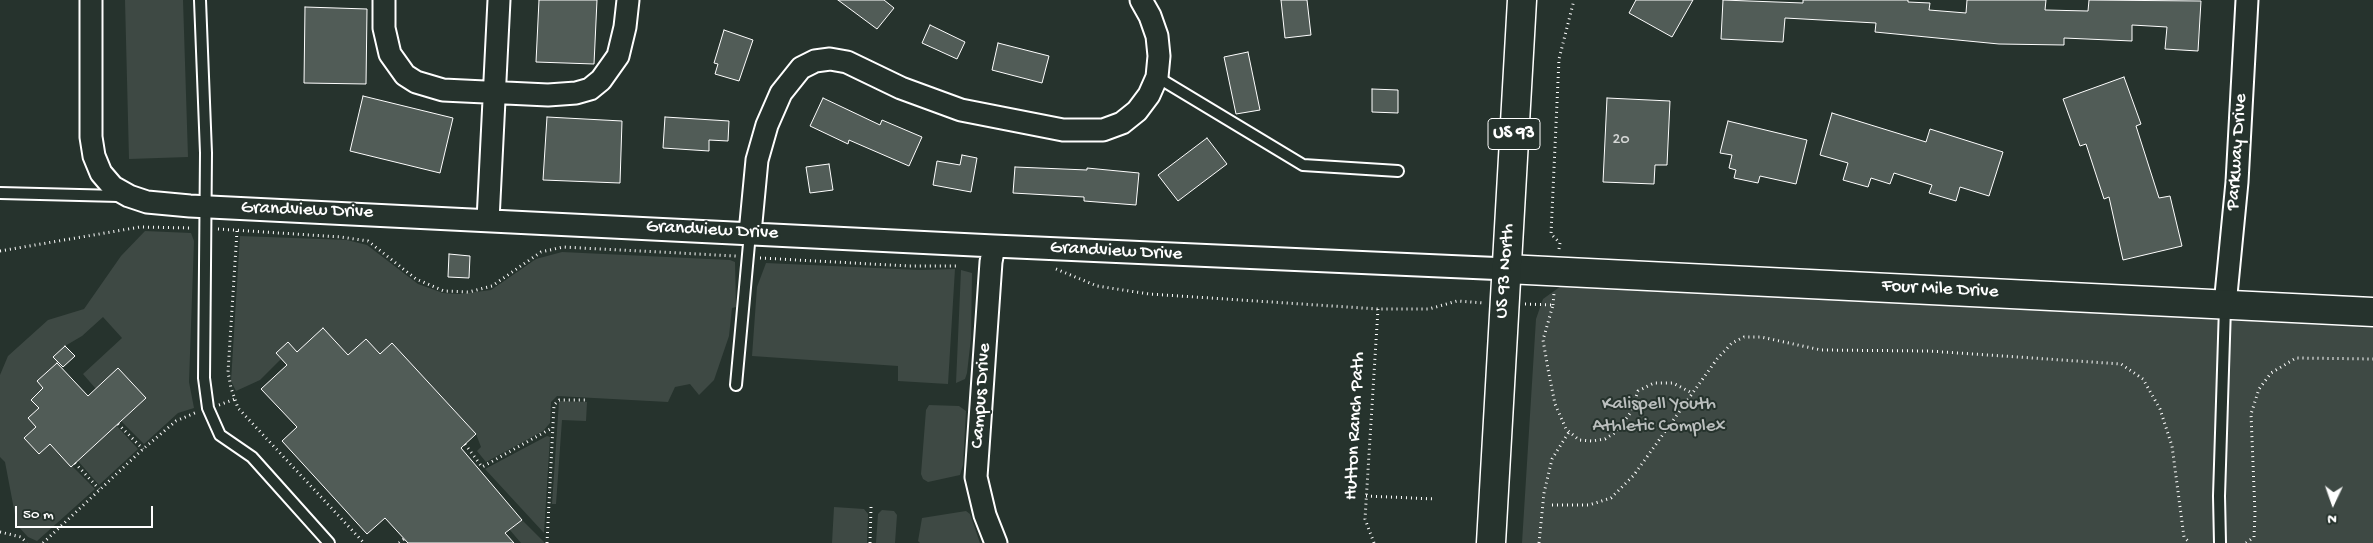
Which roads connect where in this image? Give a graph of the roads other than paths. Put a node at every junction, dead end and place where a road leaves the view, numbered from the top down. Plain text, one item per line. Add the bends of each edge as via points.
1 (92, 0) edge
2 (200, 0) edge
3 (384, 0) edge
4 (499, 0) edge
5 (628, 0) edge
6 (1141, 0) edge
7 (1522, 0) edge
8 (2247, 0) edge
9 (1156, 77) junction
10 (495, 94) junction
11 (1398, 171) dead end
12 (0, 193) edge
13 (129, 196) junction
14 (207, 207) junction
15 (488, 220) junction
16 (750, 233) junction
17 (994, 246) junction
18 (1507, 269) junction
19 (2225, 305) junction
20 (2373, 312) edge
21 (736, 385) dead end
22 (330, 543) edge
23 (996, 543) edge
24 (1490, 543) edge
25 (2220, 543) edge

1 - 13 street, Grandview Drive via 91,137 94,156 101,174 113,187
2 - 14 lane
3 - 10 street via 386,42 390,54 405,75 429,88
4 - 10 street
5 - 10 street via 618,56 601,80 590,88 576,93 548,95
6 - 9 street via 1157,36
7 - 18 street, US 93 North / US 93
8 - 19 street, Parkway Drive via 2237,182
9 - 11 lane via 1303,165
9 - 16 street via 1149,96 1122,123 1103,130 1063,130 961,110 900,88 847,62 815,61 790,79 767,125 757,160
10 - 15 street
12 - 13 lane
13 - 14 street, Grandview Drive via 147,202
14 - 15 street, Grandview Drive
14 - 22 lane via 204,378 208,408 220,435 252,457
15 - 16 street, Grandview Drive
16 - 17 street, Grandview Drive
16 - 21 lane
17 - 18 street, Grandview Drive
17 - 23 street, Campus Drive via 976,477
18 - 19 street, Four Mile Drive
18 - 24 street, US 93 North / US 93
19 - 20 street, Four Mile Drive
19 - 25 lane

